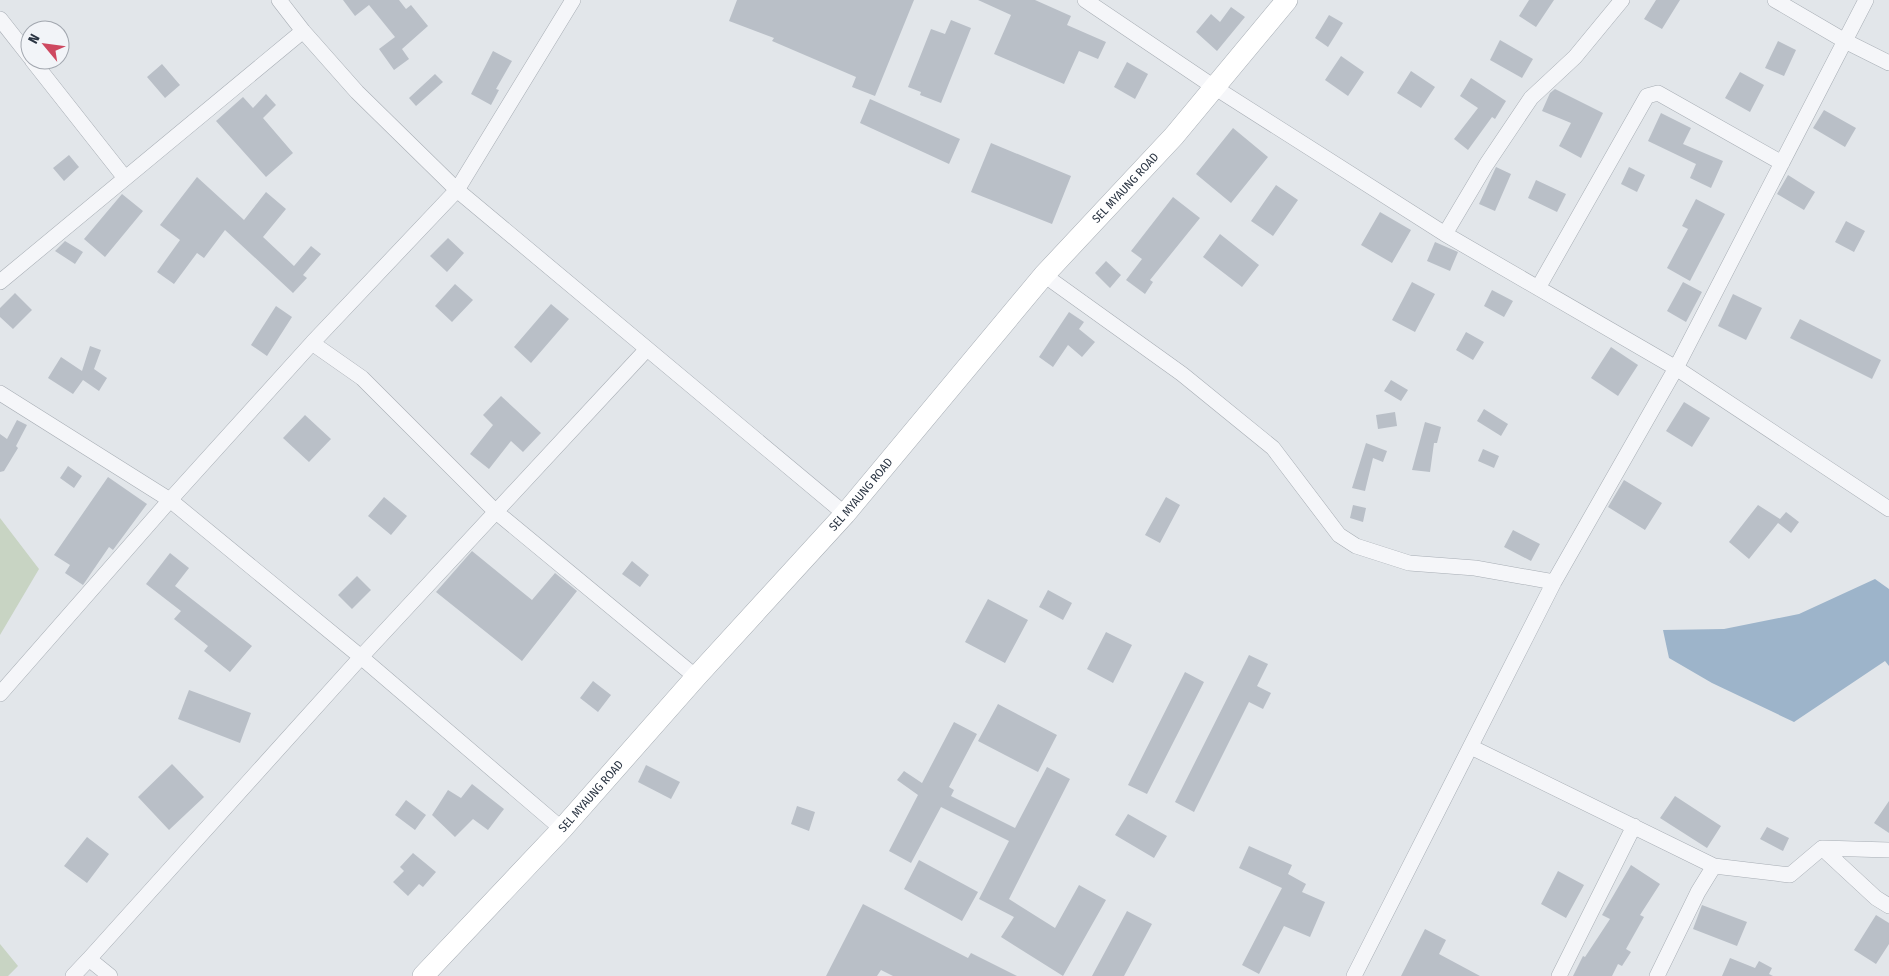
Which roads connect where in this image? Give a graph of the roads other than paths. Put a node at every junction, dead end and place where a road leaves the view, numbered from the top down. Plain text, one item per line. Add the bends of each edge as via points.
1 (279, 0) edge
2 (573, 0) edge
3 (1085, 0) edge
4 (1287, 0) edge
5 (1622, 0) edge
6 (1775, 0) edge
7 (1866, 0) edge
8 (0, 19) edge
9 (302, 31) junction
10 (1845, 41) junction
11 (20, 45) edge
12 (1889, 63) edge
13 (40, 70) edge
14 (1214, 88) junction
15 (1782, 163) junction
16 (125, 178) junction
17 (457, 190) junction
18 (1445, 234) junction
19 (1044, 275) junction
20 (0, 282) edge
21 (1538, 288) junction
22 (312, 343) junction
23 (647, 349) junction
24 (1676, 368) junction
25 (0, 393) edge
26 (170, 500) junction
27 (1889, 509) edge
28 (495, 511) junction
29 (845, 514) junction
30 (1554, 582) junction
31 (361, 657) junction
32 (696, 677) junction
33 (0, 694) edge
34 (1471, 747) junction
35 (1634, 826) junction
36 (562, 829) junction
37 (1822, 848) junction
38 (1889, 850) edge
39 (1714, 866) junction
40 (1889, 906) edge
41 (90, 960) junction
42 (73, 976) edge
43 (110, 976) edge
44 (423, 976) edge
45 (1354, 976) edge
46 (1559, 976) edge
47 (1657, 976) edge

1 - 9 street
2 - 17 street
3 - 14 street
4 - 14 main road, SEL MYAUNG ROAD
5 - 18 street via 1575,57 1532,98 1486,165
6 - 10 street
7 - 10 street
8 - 11 street
9 - 16 street
9 - 17 street via 357,92
10 - 12 street
10 - 15 street
13 - 16 street
14 - 18 street
14 - 19 main road, SEL MYAUNG ROAD via 1174,136
15 - 21 street via 1658,93 1647,96
15 - 24 street
16 - 20 street
17 - 22 street
17 - 23 street
18 - 21 street
19 - 29 main road, SEL MYAUNG ROAD
19 - 30 street via 1182,374 1274,448 1339,535 1356,546 1409,563 1475,568
21 - 24 street
22 - 26 street
22 - 28 street via 362,378
23 - 28 street
23 - 29 street
24 - 27 street
24 - 30 street
25 - 26 street
26 - 31 street
26 - 33 street
28 - 31 street
28 - 32 street
29 - 32 main road, SEL MYAUNG ROAD
30 - 34 street
31 - 36 street
31 - 41 street
32 - 36 main road, SEL MYAUNG ROAD
34 - 35 street
34 - 45 street
35 - 39 street
35 - 46 street
36 - 44 main road, SEL MYAUNG ROAD
37 - 38 street
37 - 39 street via 1790,876
37 - 40 street
39 - 47 street
41 - 42 street
41 - 43 street

